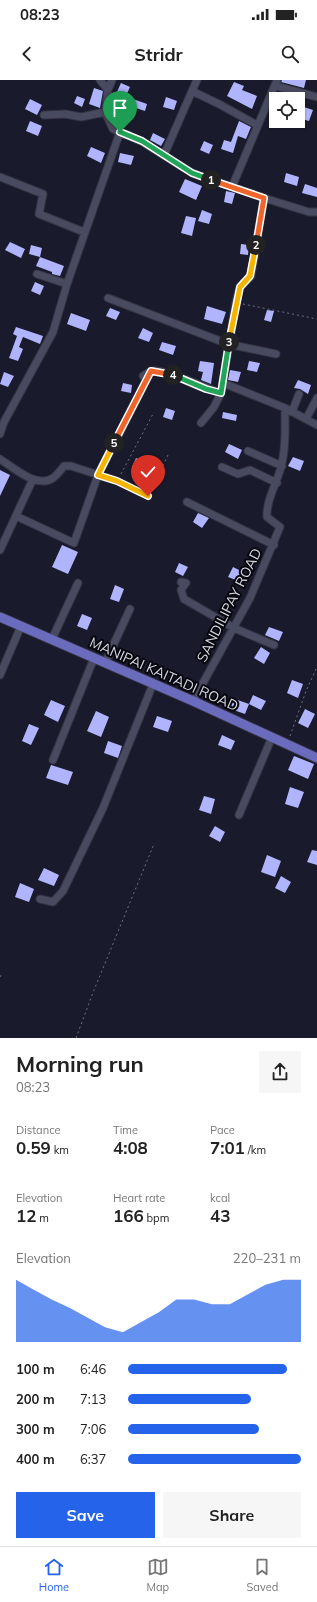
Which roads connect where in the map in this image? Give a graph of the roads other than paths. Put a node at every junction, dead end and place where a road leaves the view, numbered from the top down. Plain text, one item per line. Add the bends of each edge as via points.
1 (100, 80) edge
2 (112, 80) edge
3 (197, 80) edge
4 (276, 83) edge
5 (108, 90) junction
6 (192, 91) junction
7 (317, 97) edge
8 (105, 112) junction
9 (44, 116) dead end
10 (257, 125) junction
11 (120, 132) junction
12 (164, 155) junction
13 (0, 177) edge
14 (232, 187) junction
15 (264, 198) junction
16 (317, 212) edge
17 (84, 232) junction
18 (37, 274) dead end
19 (67, 284) junction
20 (108, 298) dead end
21 (228, 344) junction
22 (276, 354) dead end
23 (151, 371) junction
24 (143, 376) dead end
25 (223, 383) junction
26 (221, 393) junction
27 (299, 394) dead end
28 (317, 398) edge
29 (289, 410) junction
30 (306, 419) junction
31 (201, 423) dead end
32 (317, 425) edge
33 (0, 434) edge
34 (248, 451) dead end
35 (0, 459) edge
36 (282, 466) junction
37 (222, 467) dead end
38 (98, 475) junction
39 (33, 480) junction
40 (117, 481) road end
41 (277, 483) junction
42 (187, 502) dead end
43 (16, 516) junction
44 (274, 545) junction
45 (0, 550) edge
46 (181, 582) dead end
47 (78, 583) dead end
48 (130, 609) dead end
49 (0, 617) edge
50 (22, 626) junction
51 (234, 628) junction
52 (52, 639) junction
53 (274, 645) dead end
54 (94, 658) junction
55 (105, 663) junction
56 (0, 675) edge
57 (153, 684) junction
58 (192, 701) junction
59 (272, 737) junction
60 (317, 756) edge
61 (53, 760) dead end
62 (239, 815) dead end
63 (40, 899) dead end

1 - 5 street
2 - 5 street
3 - 6 street
4 - 7 street
4 - 10 street
5 - 8 street
6 - 10 street
6 - 12 street
8 - 9 street via 81,117 65,114
8 - 11 street via 113,129
10 - 14 street
11 - 12 street via 142,141
11 - 17 street
12 - 14 street via 192,173
13 - 17 street via 43,194 39,214
14 - 15 street
15 - 16 street via 309,212
15 - 21 street via 250,276 240,287
17 - 19 street
18 - 19 street
19 - 33 street via 54,332 4,422
20 - 21 street
21 - 22 street
21 - 25 street
23 - 24 street
23 - 26 street via 172,375
23 - 38 street
25 - 26 street
25 - 29 street
26 - 31 street via 214,408
27 - 29 street, SANDILIPAY ROAD
28 - 30 street
29 - 30 street
29 - 36 street, SANDILIPAY ROAD
30 - 32 street
34 - 36 street
35 - 39 street
36 - 41 street, SANDILIPAY ROAD
37 - 41 street via 238,474 250,470
38 - 39 street via 64,466 54,478 46,482
38 - 40 street
38 - 43 street via 74,543
39 - 43 street
41 - 44 street, SANDILIPAY ROAD via 267,509 267,517 280,527
42 - 44 street
43 - 45 street
44 - 51 street, SANDILIPAY ROAD
46 - 51 street via 186,583 181,590 184,599
47 - 52 street
48 - 55 street
49 - 50 main road, MANIPAI KAITADI ROAD
50 - 52 main road, MANIPAI KAITADI ROAD
50 - 56 street
51 - 53 street
51 - 58 street, SANDILIPAY ROAD
52 - 54 main road, MANIPAI KAITADI ROAD
54 - 55 main road, MANIPAI KAITADI ROAD
54 - 61 street
55 - 57 main road, MANIPAI KAITADI ROAD
57 - 58 main road, MANIPAI KAITADI ROAD
57 - 63 street via 103,808 63,891 53,902
58 - 59 main road, MANIPAI KAITADI ROAD
59 - 60 main road, MANIPAI KAITADI ROAD
59 - 62 street

